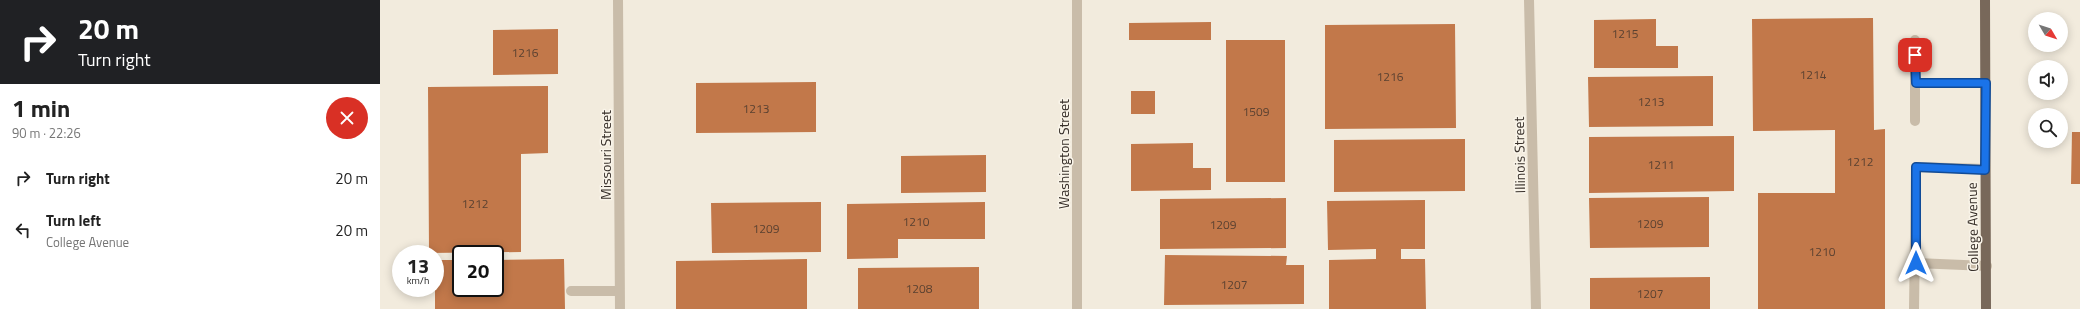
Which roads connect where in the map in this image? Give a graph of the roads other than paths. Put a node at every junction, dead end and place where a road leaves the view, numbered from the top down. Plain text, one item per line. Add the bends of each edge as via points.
1 (618, 0) edge
2 (1077, 0) edge
3 (1529, 0) edge
4 (1985, 0) edge
5 (1915, 40) dead end
6 (1916, 83) junction
7 (1986, 83) junction
8 (1915, 120) dead end
9 (1985, 170) junction
10 (1916, 263) junction
11 (1987, 266) junction
12 (619, 290) junction
13 (571, 291) dead end
14 (620, 309) edge
15 (1077, 309) edge
16 (1536, 309) edge
17 (1914, 309) edge
18 (1986, 309) edge

1 - 12 street, Missouri Street
2 - 15 street, Washington Street
3 - 16 street, Illinois Street
4 - 7 main road, College Avenue
5 - 6 street
6 - 7 street
6 - 8 street
7 - 9 main road, College Avenue
9 - 10 street via 1916,167
9 - 11 main road, College Avenue
10 - 11 street
10 - 17 street
11 - 18 main road, College Avenue
12 - 13 street
12 - 14 street, Missouri Street

